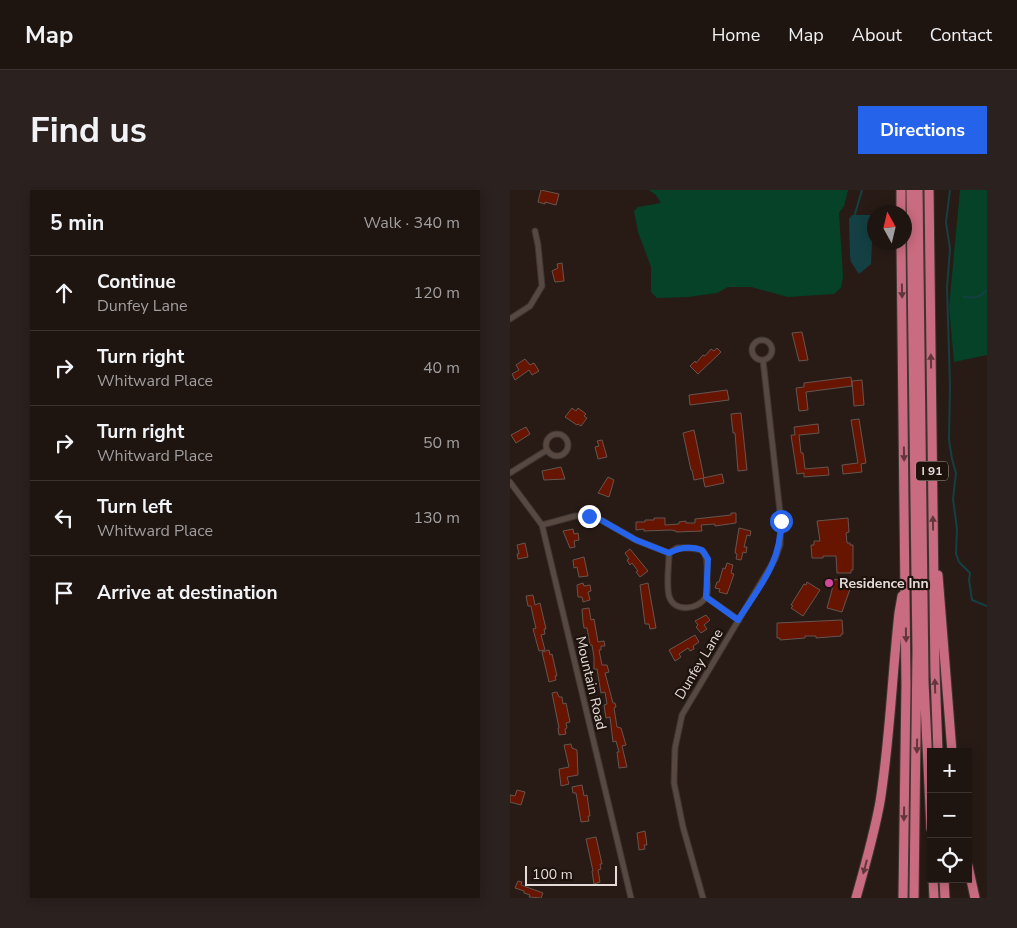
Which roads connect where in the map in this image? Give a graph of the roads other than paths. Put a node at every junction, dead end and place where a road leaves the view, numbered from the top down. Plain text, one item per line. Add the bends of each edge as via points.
1 (900, 190) edge
2 (911, 190) edge
3 (918, 190) edge
4 (929, 190) edge
5 (901, 205) edge
6 (535, 231) dead end
7 (901, 250) edge
8 (510, 319) edge
9 (764, 360) dead end
10 (547, 450) junction
11 (510, 473) edge
12 (510, 482) edge
13 (542, 525) junction
14 (669, 553) junction
15 (933, 560) junction
16 (906, 586) junction
17 (706, 597) junction
18 (738, 620) junction
19 (938, 748) edge
20 (952, 748) edge
21 (929, 793) edge
22 (933, 883) edge
23 (944, 883) edge
24 (972, 883) edge
25 (632, 898) edge
26 (703, 898) edge
27 (856, 898) edge
28 (903, 898) edge
29 (914, 898) edge
30 (934, 898) edge
31 (945, 898) edge
32 (975, 898) edge

1 - 5 highway
2 -> 29 highway via 917,651
3 - 21 highway via 924,682
15 -> 4 highway, I 91
6 - 8 street via 542,286 530,306
7 -> 16 highway, I 91
9 - 18 street, Dunfey Lane via 781,535 772,567
10 - 10 street via 552,455 562,455 567,450 568,441 560,434 551,436
10 - 11 street
12 - 13 street, Mountain Road
13 - 14 street via 575,516 589,516
13 - 25 street, Mountain Road
14 - 17 street via 677,548 694,548 706,554
14 - 17 street via 669,595 673,604 679,608 691,607
19 -> 15 highway, I 91
15 - 20 highway via 940,587
16 -> 27 highway via 898,617 881,793 875,829
16 -> 28 highway, I 91
17 - 18 street
18 - 26 street, Dunfey Lane via 682,715 675,748 674,783
22 - 30 highway
23 - 31 highway
24 - 32 highway

